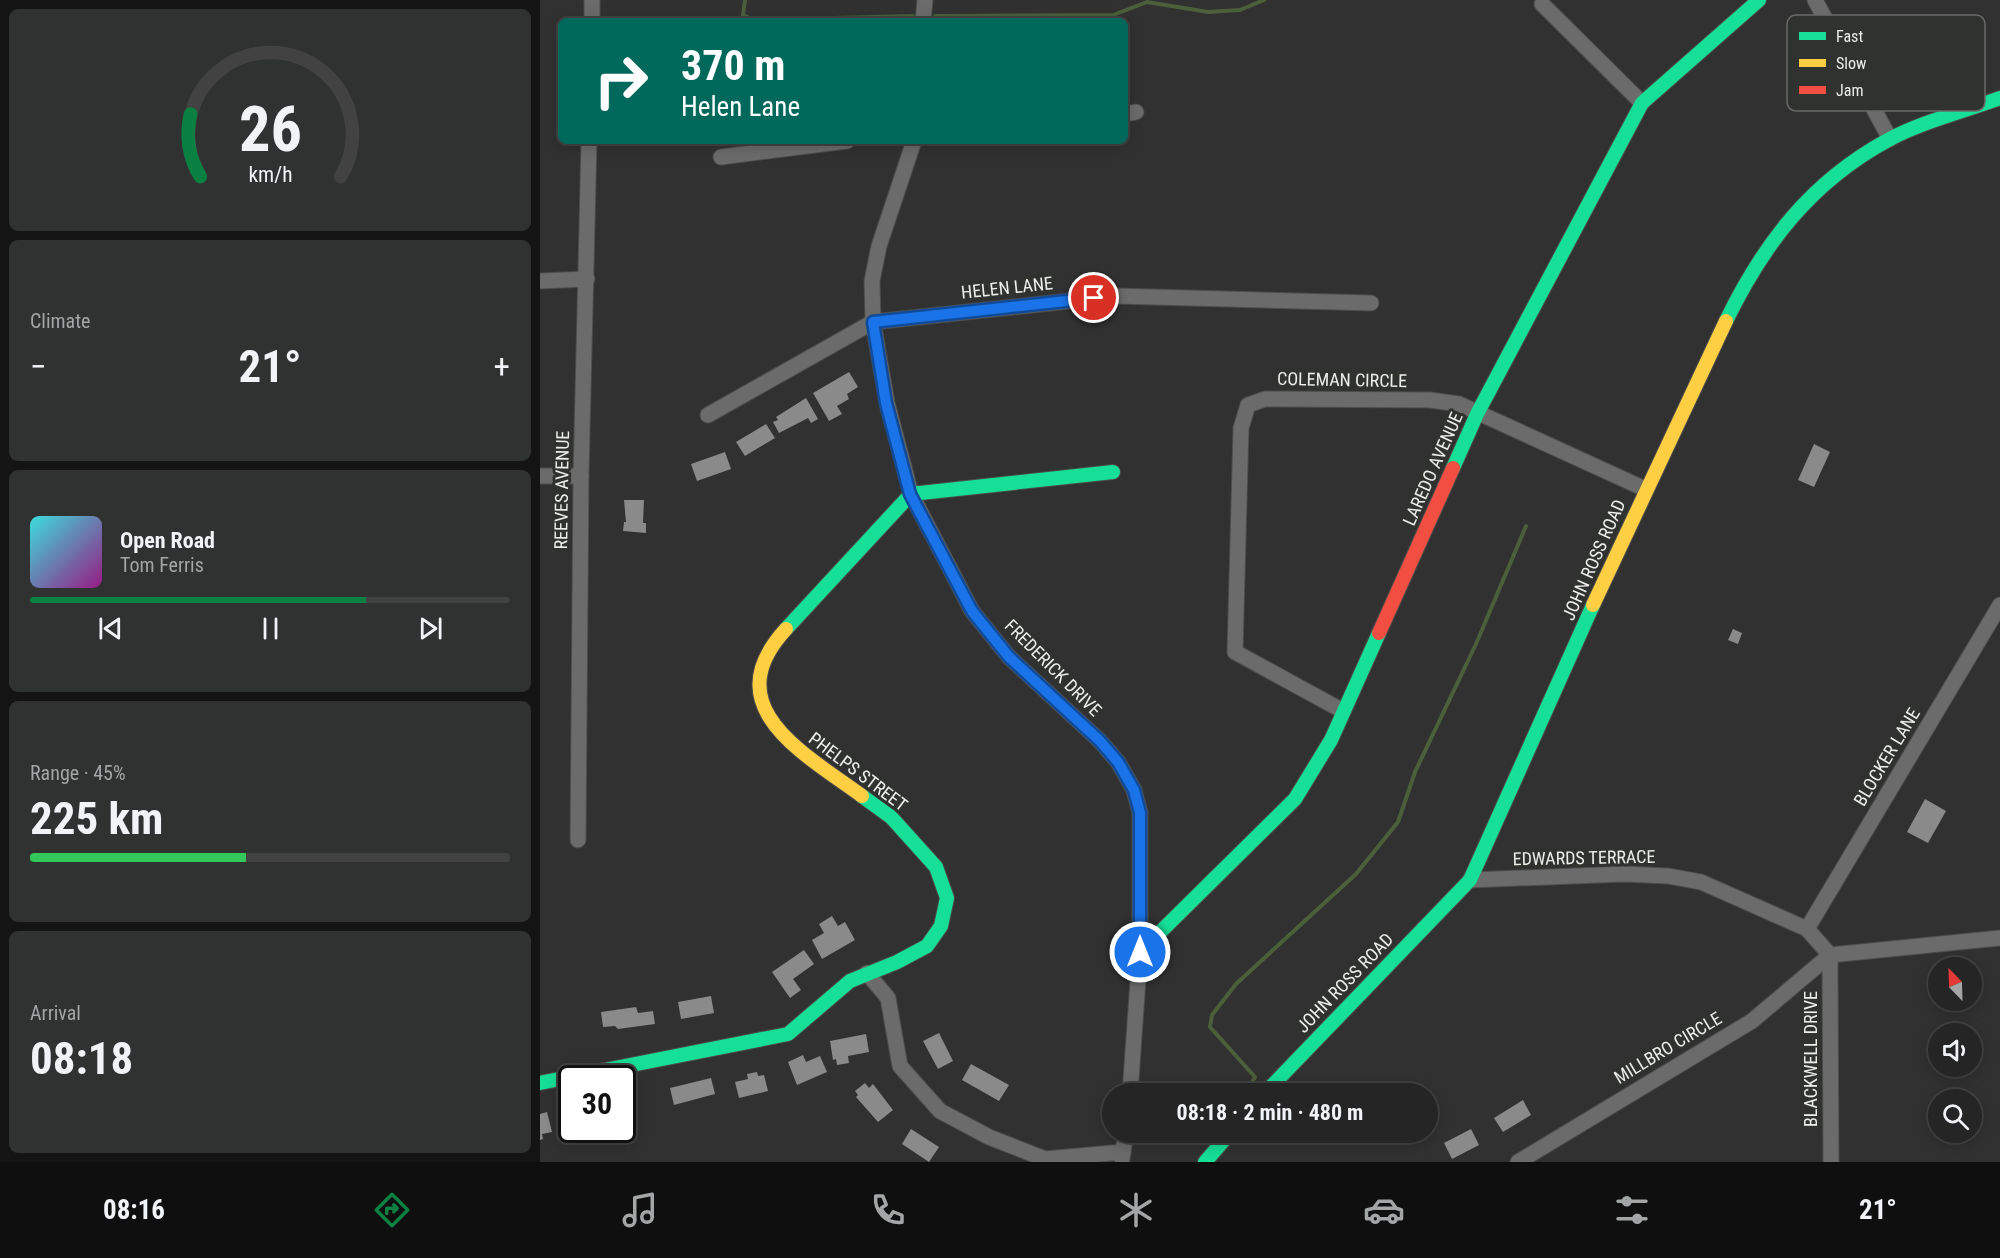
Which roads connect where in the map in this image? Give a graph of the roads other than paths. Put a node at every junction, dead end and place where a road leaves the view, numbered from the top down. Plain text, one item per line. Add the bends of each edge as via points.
1 (592, 0) edge
2 (925, 0) edge
3 (1759, 0) edge
4 (1815, 0) edge
5 (1542, 4) dead end
6 (1823, 15) edge
7 (592, 18) edge
8 (924, 18) edge
9 (2000, 98) edge
10 (1642, 103) junction
11 (1985, 104) edge
12 (1875, 111) edge
13 (1965, 111) edge
14 (1890, 139) junction
15 (589, 144) edge
16 (823, 144) edge
17 (913, 144) edge
18 (721, 157) dead end
19 (587, 279) junction
20 (540, 281) edge
21 (1371, 303) dead end
22 (873, 322) junction
23 (1477, 414) junction
24 (708, 415) dead end
25 (1113, 472) dead end
26 (540, 476) edge
27 (581, 476) junction
28 (1645, 489) junction
29 (910, 494) junction
30 (2000, 605) edge
31 (1344, 711) junction
32 (578, 840) dead end
33 (1470, 880) junction
34 (1807, 929) junction
35 (2000, 938) edge
36 (1140, 952) junction
37 (1830, 955) junction
38 (867, 973) junction
39 (540, 1083) edge
40 (1131, 1083) edge
41 (1275, 1083) edge
42 (1221, 1143) edge
43 (1123, 1157) edge
44 (1205, 1162) edge
45 (1518, 1162) edge
46 (1831, 1162) edge

1 - 7 street
2 - 8 street
3 - 10 street, LAREDO AVENUE
4 - 6 street
5 - 10 street
9 - 11 street, JOHN ROSS ROAD
10 - 23 street, LAREDO AVENUE
12 - 14 street
13 - 14 street, JOHN ROSS ROAD
14 - 28 street, JOHN ROSS ROAD via 1819,188 1771,243 1748,276
15 - 19 street, REEVES AVENUE
16 - 18 street
17 - 22 street, FREDERICK DRIVE via 879,246 872,281
19 - 20 street
19 - 27 street, REEVES AVENUE
21 - 22 street, HELEN LANE via 1116,296
22 - 24 street, HELEN LANE
22 - 29 street, FREDERICK DRIVE via 886,403
23 - 28 street, COLEMAN CIRCLE
23 - 31 street, LAREDO AVENUE
23 - 31 street, COLEMAN CIRCLE via 1459,404 1430,400 1265,399 1248,405 1241,428 1235,652
25 - 29 street
26 - 27 street
27 - 32 street, REEVES AVENUE
28 - 33 street, JOHN ROSS ROAD
29 - 36 street, FREDERICK DRIVE via 972,611 1009,657 1100,741 1134,790 1140,813
29 - 38 street, PHELPS STREET via 780,635 759,671 759,692 768,719 789,742 891,817 936,867 947,898 941,926 927,946
30 - 34 street, BLOCKER LANE
31 - 36 street, LAREDO AVENUE via 1295,799
33 - 34 street, EDWARDS TERRACE via 1668,876 1701,882
33 - 41 street, JOHN ROSS ROAD
34 - 37 street, EDWARDS TERRACE
35 - 37 street
36 - 40 street, FREDERICK DRIVE
37 - 45 street, MILLBRO CIRCLE via 1752,1021
37 - 46 street, BLACKWELL DRIVE
38 - 39 street, PHELPS STREET via 850,981 788,1034
38 - 43 street via 888,998 900,1066 940,1111 989,1137 1045,1159
42 - 44 street

